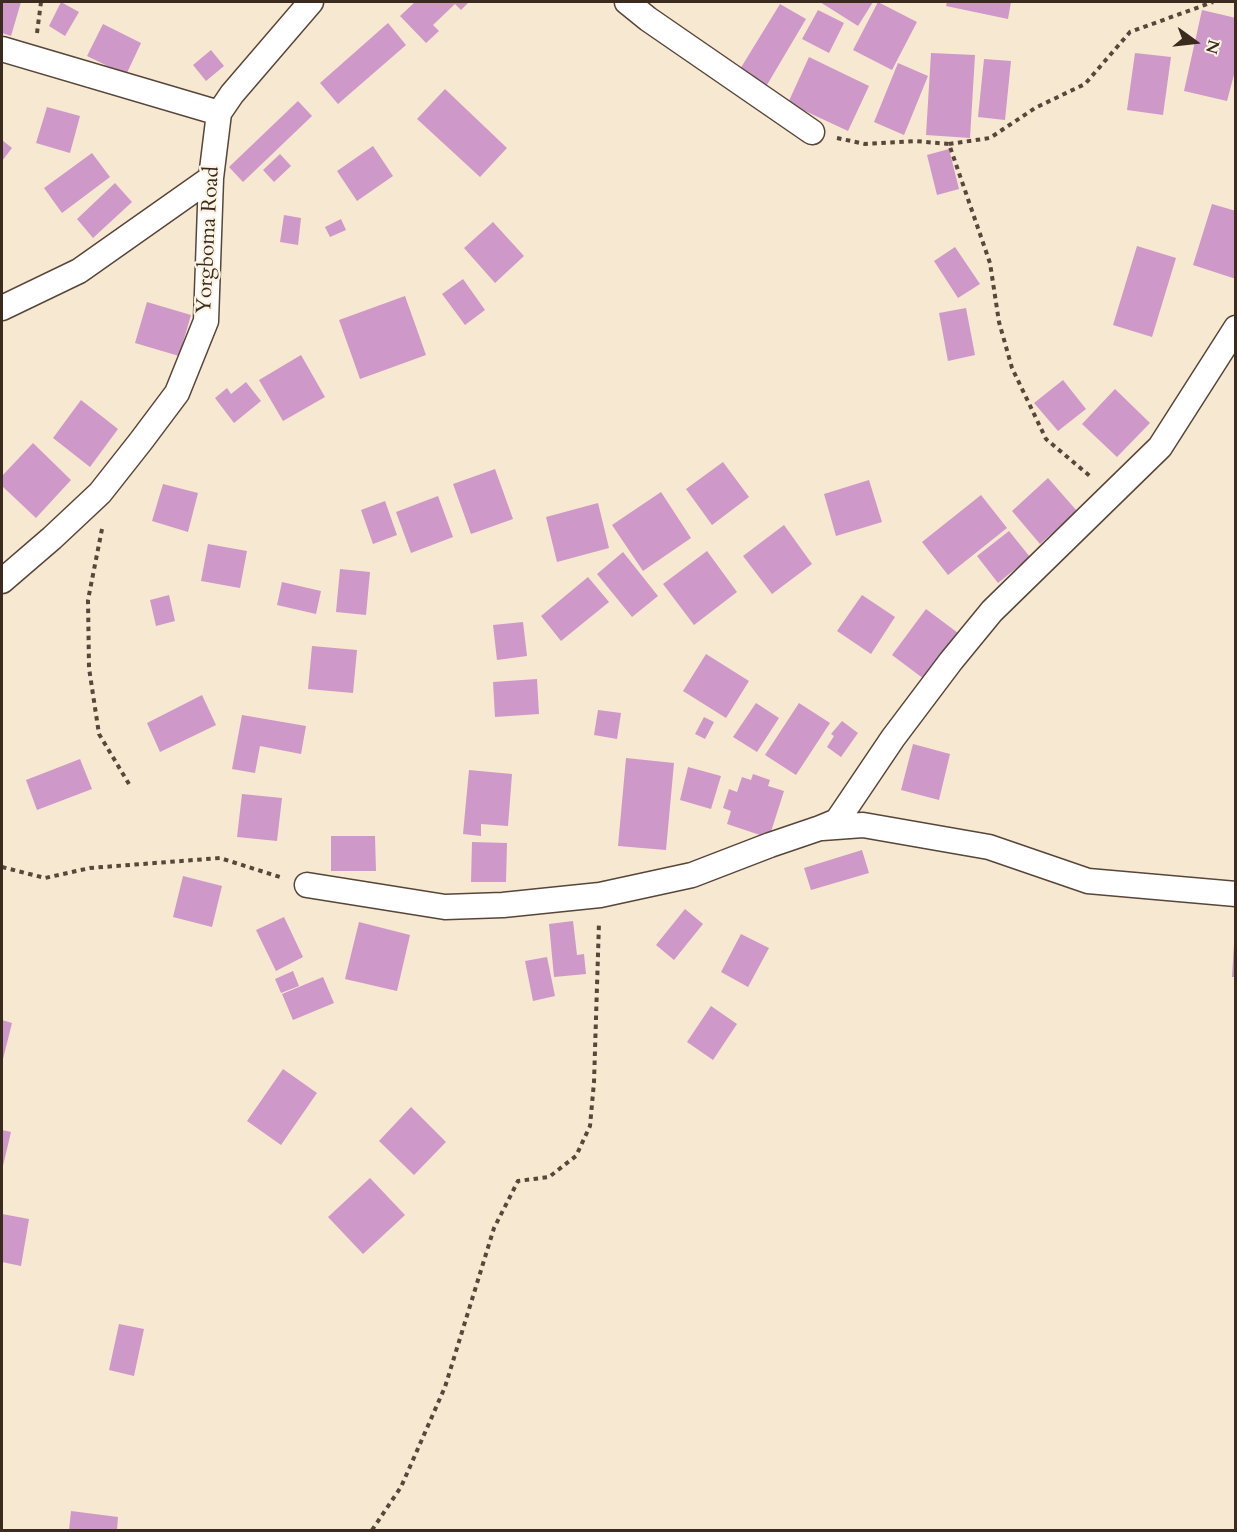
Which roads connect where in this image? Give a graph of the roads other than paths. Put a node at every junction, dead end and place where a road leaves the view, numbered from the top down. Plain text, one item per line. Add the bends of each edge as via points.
1 (311, 2) edge
2 (627, 2) edge
3 (2, 49) edge
4 (219, 113) junction
5 (812, 132) road end
6 (211, 178) junction
7 (2, 308) edge
8 (1236, 328) edge
9 (2, 581) edge
10 (820, 828) junction
11 (307, 885) road end
12 (1236, 894) edge

1 - 4 street, Yorgboma Road
2 - 5 street
3 - 4 street
4 - 6 street, Yorgboma Road
6 - 7 street via 79,271
6 - 9 street, Yorgboma Road via 206,321 177,393 100,492
8 - 10 street via 1160,447 992,611 892,738 837,821
10 - 11 street via 693,875 600,895 445,907
10 - 12 street via 863,825 988,847 1088,881

